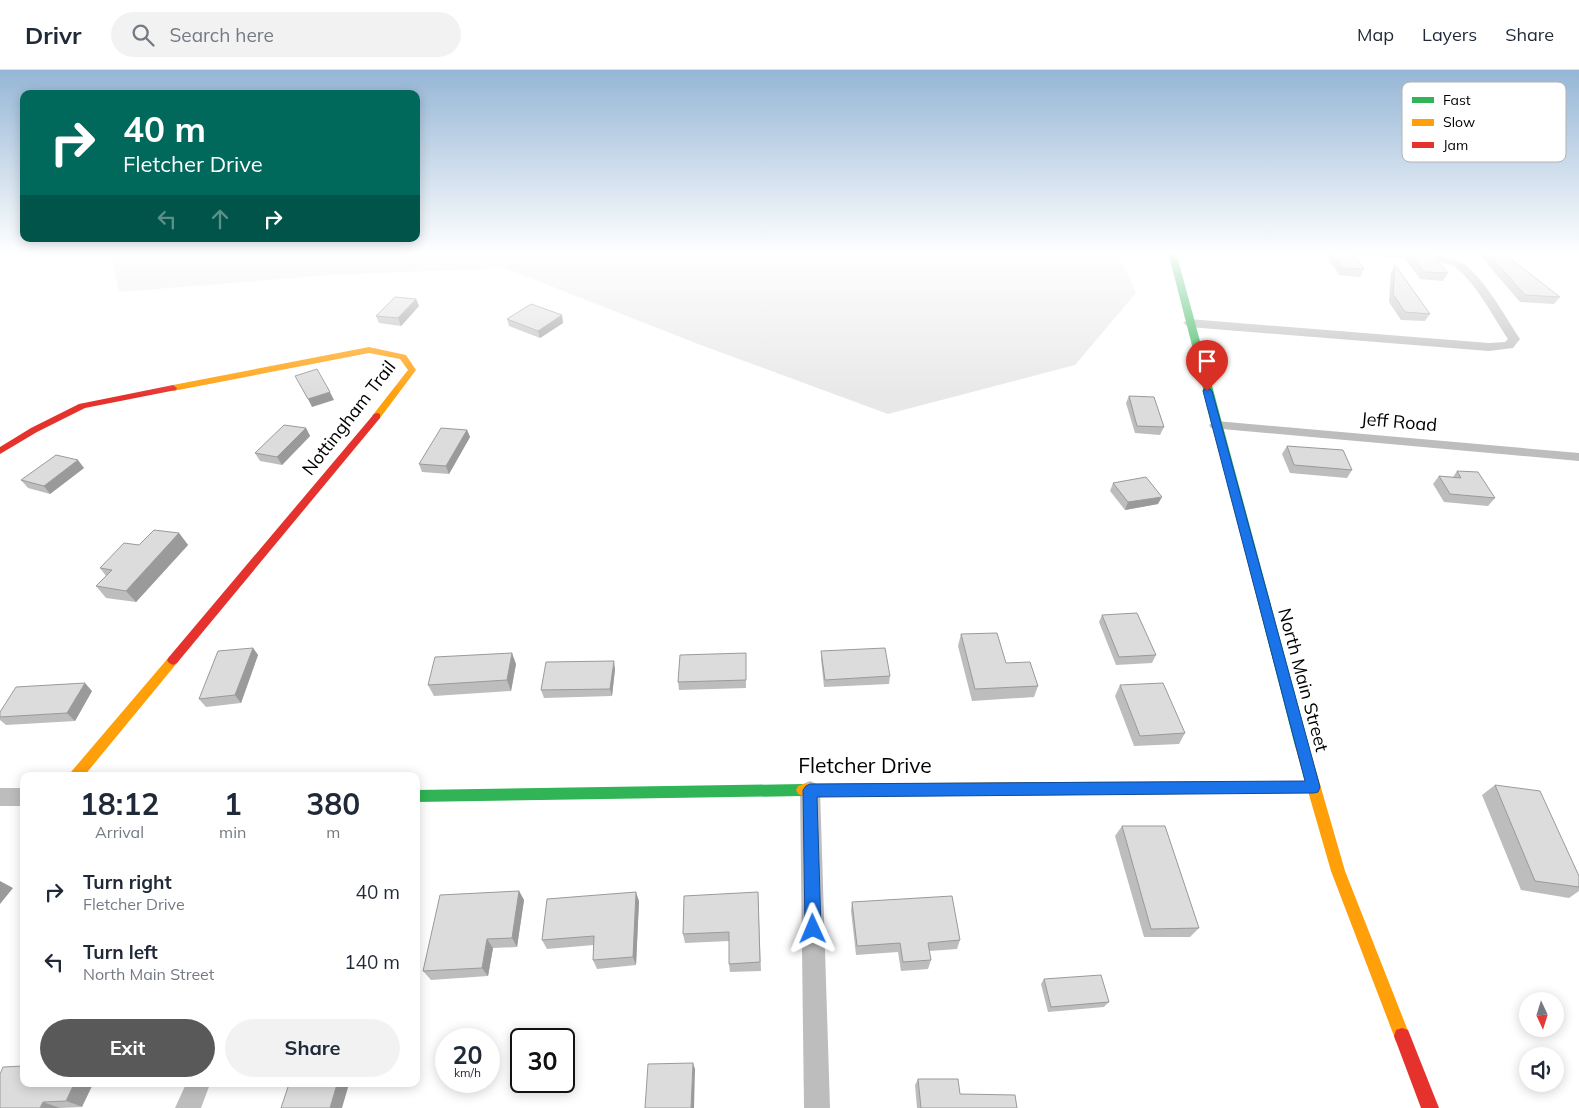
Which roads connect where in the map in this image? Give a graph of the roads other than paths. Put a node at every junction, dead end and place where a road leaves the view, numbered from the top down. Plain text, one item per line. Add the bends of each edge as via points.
1 (1184, 300) edge
2 (1488, 300) edge
3 (1189, 323) junction
4 (1216, 425) junction
5 (0, 451) edge
6 (1579, 457) edge
7 (79, 772) edge
8 (1314, 787) junction
9 (810, 790) junction
10 (420, 796) edge
11 (0, 797) edge
12 (20, 798) edge
13 (197, 1087) edge
14 (188, 1108) edge
15 (816, 1108) edge
16 (1430, 1108) edge

1 - 3 street, North Main Street
2 - 3 street via 1514,339 1509,345 1489,347
3 - 4 street, North Main Street
4 - 6 street, Jeff Road
4 - 8 street, North Main Street
5 - 7 street, Nottingham Trail via 82,406 176,387 369,350 403,357 412,370
8 - 9 street, Fletcher Drive
8 - 16 street, North Main Street via 1338,871
9 - 10 street, Fletcher Drive
9 - 15 street
11 - 12 street
13 - 14 street

